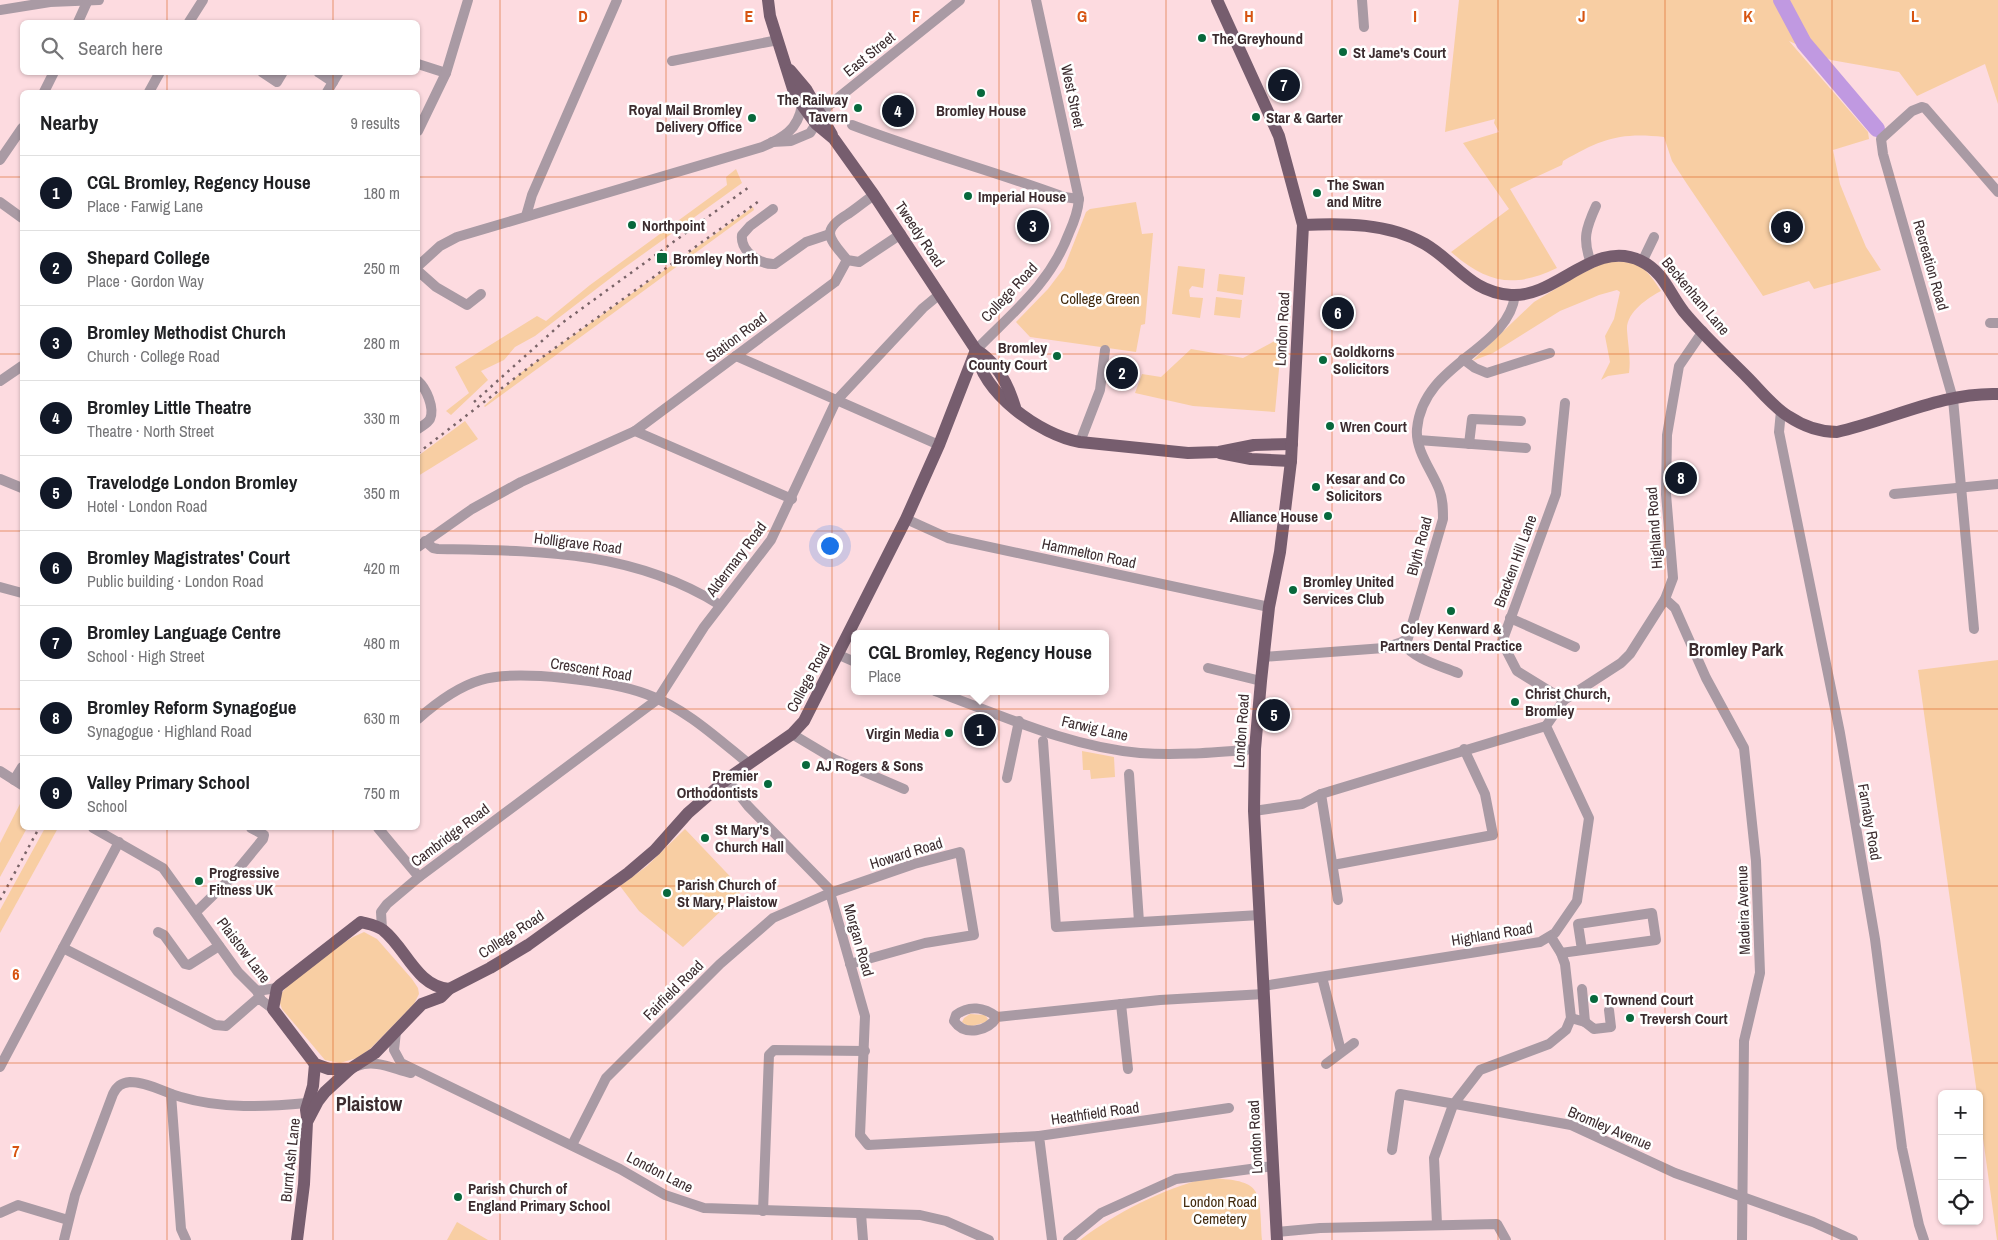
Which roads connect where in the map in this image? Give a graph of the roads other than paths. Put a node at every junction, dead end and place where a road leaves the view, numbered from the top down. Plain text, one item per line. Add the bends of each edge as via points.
1 (99, 0) edge
2 (203, 0) edge
3 (468, 0) edge
4 (617, 0) edge
5 (768, 0) edge
6 (960, 0) edge
7 (1036, 0) edge
8 (1217, 0) edge
9 (1362, 0) edge
10 (88, 1) edge
11 (0, 10) edge
12 (79, 20) edge
13 (190, 20) edge
14 (1364, 27) dead end
15 (778, 40) junction
16 (672, 61) dead end
17 (420, 65) edge
18 (787, 67) junction
19 (446, 74) junction
20 (52, 75) edge
21 (158, 75) edge
22 (266, 75) edge
23 (280, 75) edge
24 (322, 75) edge
25 (338, 75) edge
26 (333, 82) junction
27 (45, 90) edge
28 (150, 90) edge
29 (328, 90) edge
30 (802, 105) junction
31 (816, 124) junction
32 (852, 125) dead end
33 (420, 127) edge
34 (772, 142) junction
35 (19, 143) edge
36 (0, 160) edge
37 (1998, 192) edge
38 (874, 195) junction
39 (1079, 199) junction
40 (0, 202) edge
41 (1596, 206) dead end
42 (773, 209) dead end
43 (526, 216) junction
44 (20, 217) edge
45 (1304, 225) junction
46 (830, 234) junction
47 (901, 234) junction
48 (1654, 238) dead end
49 (847, 260) junction
50 (1642, 262) junction
51 (1591, 263) junction
52 (420, 264) edge
53 (420, 273) edge
54 (481, 294) dead end
55 (940, 294) junction
56 (1515, 295) junction
57 (1702, 331) junction
58 (976, 350) junction
59 (1105, 350) dead end
60 (1550, 353) dead end
61 (736, 356) junction
62 (1464, 360) junction
63 (20, 367) edge
64 (0, 380) edge
65 (989, 382) junction
66 (963, 383) junction
67 (421, 384) edge
68 (1998, 394) edge
69 (1953, 399) junction
70 (836, 401) junction
71 (1565, 402) dead end
72 (1015, 407) junction
73 (1781, 411) junction
74 (1520, 421) dead end
75 (420, 428) edge
76 (635, 431) junction
77 (1418, 440) junction
78 (1080, 442) junction
79 (1292, 444) junction
80 (1469, 444) junction
81 (938, 446) junction
82 (1526, 448) dead end
83 (1219, 452) junction
84 (1291, 461) junction
85 (0, 479) edge
86 (1998, 484) edge
87 (20, 487) edge
88 (1961, 487) junction
89 (1894, 494) dead end
90 (792, 499) junction
91 (906, 519) junction
92 (422, 544) edge
93 (0, 587) edge
94 (20, 592) edge
95 (1665, 600) junction
96 (720, 605) junction
97 (1269, 606) junction
98 (1510, 618) junction
99 (1974, 629) dead end
100 (851, 630) edge
101 (851, 631) edge
102 (1402, 642) junction
103 (1575, 647) dead end
104 (839, 655) junction
105 (1263, 657) junction
106 (851, 660) edge
107 (1208, 668) dead end
108 (1458, 673) dead end
109 (1261, 681) junction
110 (946, 695) edge
111 (658, 699) junction
112 (1564, 700) junction
113 (420, 718) edge
114 (1018, 721) junction
115 (1546, 726) junction
116 (792, 734) junction
117 (1040, 746) dead end
118 (1255, 749) junction
119 (1464, 749) junction
120 (749, 764) junction
121 (0, 772) edge
122 (1129, 774) dead end
123 (1007, 778) dead end
124 (726, 779) junction
125 (18, 783) edge
126 (904, 788) dead end
127 (1320, 794) junction
128 (1254, 811) junction
129 (97, 830) edge
130 (255, 830) edge
131 (380, 830) edge
132 (119, 842) junction
133 (1333, 865) junction
134 (419, 877) junction
135 (830, 893) junction
136 (1338, 900) dead end
137 (196, 912) junction
138 (1260, 915) junction
139 (1139, 922) junction
140 (382, 929) junction
141 (158, 932) dead end
142 (1551, 937) junction
143 (219, 946) junction
144 (63, 948) junction
145 (1582, 950) junction
146 (1562, 952) junction
147 (850, 964) junction
148 (421, 976) junction
149 (1322, 977) junction
150 (277, 988) junction
151 (449, 989) junction
152 (1582, 989) dead end
153 (1264, 990) junction
154 (259, 995) junction
155 (422, 1004) junction
156 (1121, 1004) junction
157 (273, 1010) junction
158 (1609, 1010) dead end
159 (997, 1017) dead end
160 (1571, 1018) junction
161 (1584, 1022) junction
162 (396, 1032) junction
163 (1354, 1043) dead end
164 (865, 1051) junction
165 (1340, 1051) junction
166 (315, 1064) junction
167 (1326, 1064) dead end
168 (0, 1067) edge
169 (353, 1068) junction
170 (1128, 1069) dead end
171 (422, 1075) junction
172 (171, 1094) junction
173 (307, 1104) junction
174 (1453, 1105) junction
175 (1228, 1108) dead end
176 (308, 1122) junction
177 (1039, 1136) junction
178 (572, 1145) junction
179 (1392, 1150) dead end
180 (1273, 1166) junction
181 (1741, 1196) junction
182 (763, 1211) junction
183 (0, 1213) edge
184 (860, 1214) junction
185 (68, 1220) junction
186 (1437, 1224) junction
187 (1277, 1236) edge
188 (64, 1240) edge
189 (186, 1240) edge
190 (297, 1240) edge
191 (863, 1240) edge
192 (989, 1240) edge
193 (1052, 1240) edge
194 (1068, 1240) edge
195 (1506, 1240) edge
196 (1742, 1240) edge
197 (1853, 1240) edge
198 (1924, 1240) edge

1 - 10 street
2 - 13 street
3 - 19 street
4 - 43 street via 532,195
5 - 15 main road, Tweedy Road
6 - 31 street, East Street via 828,106
7 - 39 street, West Street
8 - 45 main road, London Road via 1279,136
9 - 14 street
10 - 11 street via 50,2
10 - 12 street
15 - 16 street
15 - 18 main road, Tweedy Road
17 - 19 street
18 - 30 main road, Tweedy Road
18 - 31 main road, Tweedy Road via 802,84
19 - 33 street
20 - 27 street
21 - 28 street
22 - 23 street via 276,82
24 - 26 street
25 - 26 street
26 - 29 street
30 - 31 main road, Tweedy Road
30 - 34 street via 792,131
31 - 34 street via 791,140
31 - 38 main road, Tweedy Road via 834,140
32 - 39 street via 1064,197
34 - 43 street
35 - 36 street
37 - 69 street, Recreation Road via 1925,108 1912,111 1881,139
38 - 46 street via 834,223
38 - 47 main road, Tweedy Road
39 - 58 street, College Road via 1065,244 1047,277
40 - 44 street
41 - 51 street via 1586,228 1586,250
42 - 46 street via 742,235 744,247 760,261 775,264 806,242
43 - 52 street via 456,237
45 - 56 main road, Beckenham Lane via 1363,226 1399,233 1432,249 1480,288
45 - 79 main road, London Road
46 - 49 street via 834,245
47 - 49 street via 863,261
47 - 55 main road, Tweedy Road
48 - 50 street
49 - 61 street, Station Road via 835,282
50 - 51 main road, Beckenham Lane via 1620,256
50 - 57 main road, Beckenham Lane via 1662,277 1680,306
51 - 56 main road, Beckenham Lane via 1546,288
53 - 54 street via 436,287 467,304
55 - 58 main road, Tweedy Road
55 - 70 street, Aldermary Road
56 - 62 street via 1513,307 1504,321
57 - 73 main road, Beckenham Lane
57 - 95 street, Highland Road via 1679,366 1667,435 1666,494 1673,578
58 - 65 main road, Tweedy Road via 977,364
58 - 66 main road, College Road
58 - 72 main road, Tweedy Road via 987,356 1008,385
59 - 78 street via 1100,390
60 - 62 street via 1487,373
61 - 70 street
61 - 76 street, Station Road
62 - 77 street via 1439,380 1430,393 1417,429
63 - 64 street
65 - 66 main road via 976,378
65 - 72 main road, Tweedy Road
66 - 81 main road, College Road
67 - 75 street via 432,413 429,421
68 - 69 main road, Beckenham Lane via 1983,393
69 - 73 main road, Beckenham Lane via 1838,432 1819,431
69 - 88 street, Recreation Road
70 - 81 street
70 - 90 street, Aldermary Road
71 - 98 street, Bracken Hill Lane via 1556,494
72 - 78 main road, Tweedy Road via 1040,428
73 - 198 street, Farnaby Road via 1778,432 1840,733 1875,939 1902,1148
74 - 80 street via 1472,418
76 - 90 street
76 - 92 street, Station Road via 521,482 472,509
77 - 80 street
77 - 102 street, Blyth Road via 1439,489 1443,519 1411,631
78 - 83 main road, Tweedy Road via 1139,450
79 - 83 main road, Tweedy Road via 1254,445
79 - 84 main road, London Road
80 - 82 street
81 - 91 main road, College Road
83 - 84 main road, Tweedy Road via 1251,459
84 - 97 main road, London Road via 1280,552
85 - 87 street
86 - 88 street
88 - 89 street
88 - 99 street, Recreation Road
90 - 96 street, Aldermary Road via 771,540
91 - 97 street, Hammelton Road via 948,538
91 - 100 main road, College Road
92 - 96 street, Holligrave Road via 438,549 519,551 617,561 660,575
93 - 94 street
95 - 112 street, Highland Road via 1638,644 1621,663
95 - 181 street, Madeira Avenue via 1675,608 1706,678 1744,748 1756,861 1760,973 1744,1041
96 - 111 street, Aldermary Road
97 - 105 main road, London Road
98 - 103 street
98 - 112 street, Bracken Hill Lane via 1502,642 1517,670
101 - 104 main road, College Road
102 - 105 street via 1384,648
102 - 108 street via 1417,656
104 - 106 street
104 - 116 main road, College Road via 810,713
105 - 109 main road, London Road
107 - 109 street
109 - 118 main road, London Road
110 - 114 street, Farwig Lane
111 - 113 street, Crescent Road via 625,688 565,678 507,676 482,679 462,688 445,697
111 - 120 street, Crescent Road via 699,722
111 - 134 street, Cambridge Road
112 - 115 street, Highland Road
114 - 118 street, Farwig Lane via 1083,743 1139,752 1180,754
114 - 123 street
115 - 119 street
115 - 142 street, Highland Road via 1589,818 1577,901
116 - 120 main road, College Road
116 - 126 street via 834,759
117 - 139 street via 1056,927
118 - 128 main road, London Road
119 - 127 street
119 - 133 street via 1485,794 1493,835
120 - 124 main road, College Road
121 - 125 street
122 - 139 street
124 - 135 street, Morgan Road
124 - 151 main road, College Road via 628,872 528,945
127 - 128 street via 1302,804
127 - 133 street
128 - 138 main road, London Road
129 - 132 street, Plaistow Lane
130 - 137 street via 264,835 263,839 231,878
131 - 134 street
132 - 137 street, Plaistow Lane via 163,868
132 - 144 street
133 - 136 street
134 - 140 street, Cambridge Road via 386,904 381,912
135 - 147 street, Morgan Road
135 - 147 street, Howard Road via 960,852 974,935 925,943
135 - 178 street, Fairfield Road via 773,918 720,964 606,1078
137 - 143 street, Plaistow Lane
138 - 139 street
138 - 153 main road, London Road
140 - 148 main road
140 - 150 main road via 361,922
141 - 143 street via 164,935 184,964 189,965
142 - 146 street
142 - 149 street, Highland Road via 1540,942
143 - 154 street, Plaistow Lane
144 - 154 street via 214,1025 226,1026
144 - 168 street
145 - 145 street via 1578,924 1652,913 1656,940
145 - 146 street
146 - 160 street
147 - 164 street, Morgan Road via 865,1016
148 - 151 main road via 434,985
148 - 155 main road via 426,994
149 - 153 street, Highland Road
149 - 165 street
150 - 154 street
150 - 157 main road
151 - 155 main road, College Road via 441,998
152 - 161 street
153 - 156 street, Highland Road
153 - 180 main road, London Road
154 - 157 street, Plaistow Lane
155 - 162 main road, College Road
156 - 159 street, Highland Road
156 - 170 street
157 - 166 main road, Plaistow Lane
158 - 161 street via 1611,1027 1594,1029
160 - 161 street
160 - 174 street via 1566,1030 1553,1041 1480,1070
162 - 169 main road, College Road via 375,1053
162 - 171 street via 394,1050 398,1060
163 - 165 street
164 - 177 street, Morgan Road via 860,1135 868,1145
164 - 182 street via 774,1050 769,1055
165 - 167 street
166 - 169 main road via 329,1070
166 - 173 main road
169 - 171 street via 371,1063
169 - 176 main road, Burnt Ash Lane via 318,1101
171 - 178 street, London Lane
172 - 173 street via 239,1106
172 - 185 street via 143,1084 123,1083 116,1088
172 - 189 street via 181,1229
173 - 176 main road
174 - 179 street, Bromley Avenue via 1400,1094
174 - 181 street, Bromley Avenue via 1571,1125 1675,1173
174 - 186 street via 1434,1158
175 - 177 street, Heathfield Road
176 - 190 main road, Burnt Ash Lane
177 - 193 street, Heathfield Road
178 - 182 street, London Lane via 684,1203 704,1208
180 - 187 main road, London Road
180 - 194 street via 1176,1179 1101,1213
181 - 196 street, Madeira Avenue
181 - 197 street, Bromley Avenue
182 - 184 street, London Lane
183 - 185 street via 18,1205
184 - 191 street
184 - 192 street, London Lane via 920,1216 946,1221
185 - 188 street
186 - 187 street
186 - 195 street via 1497,1224

